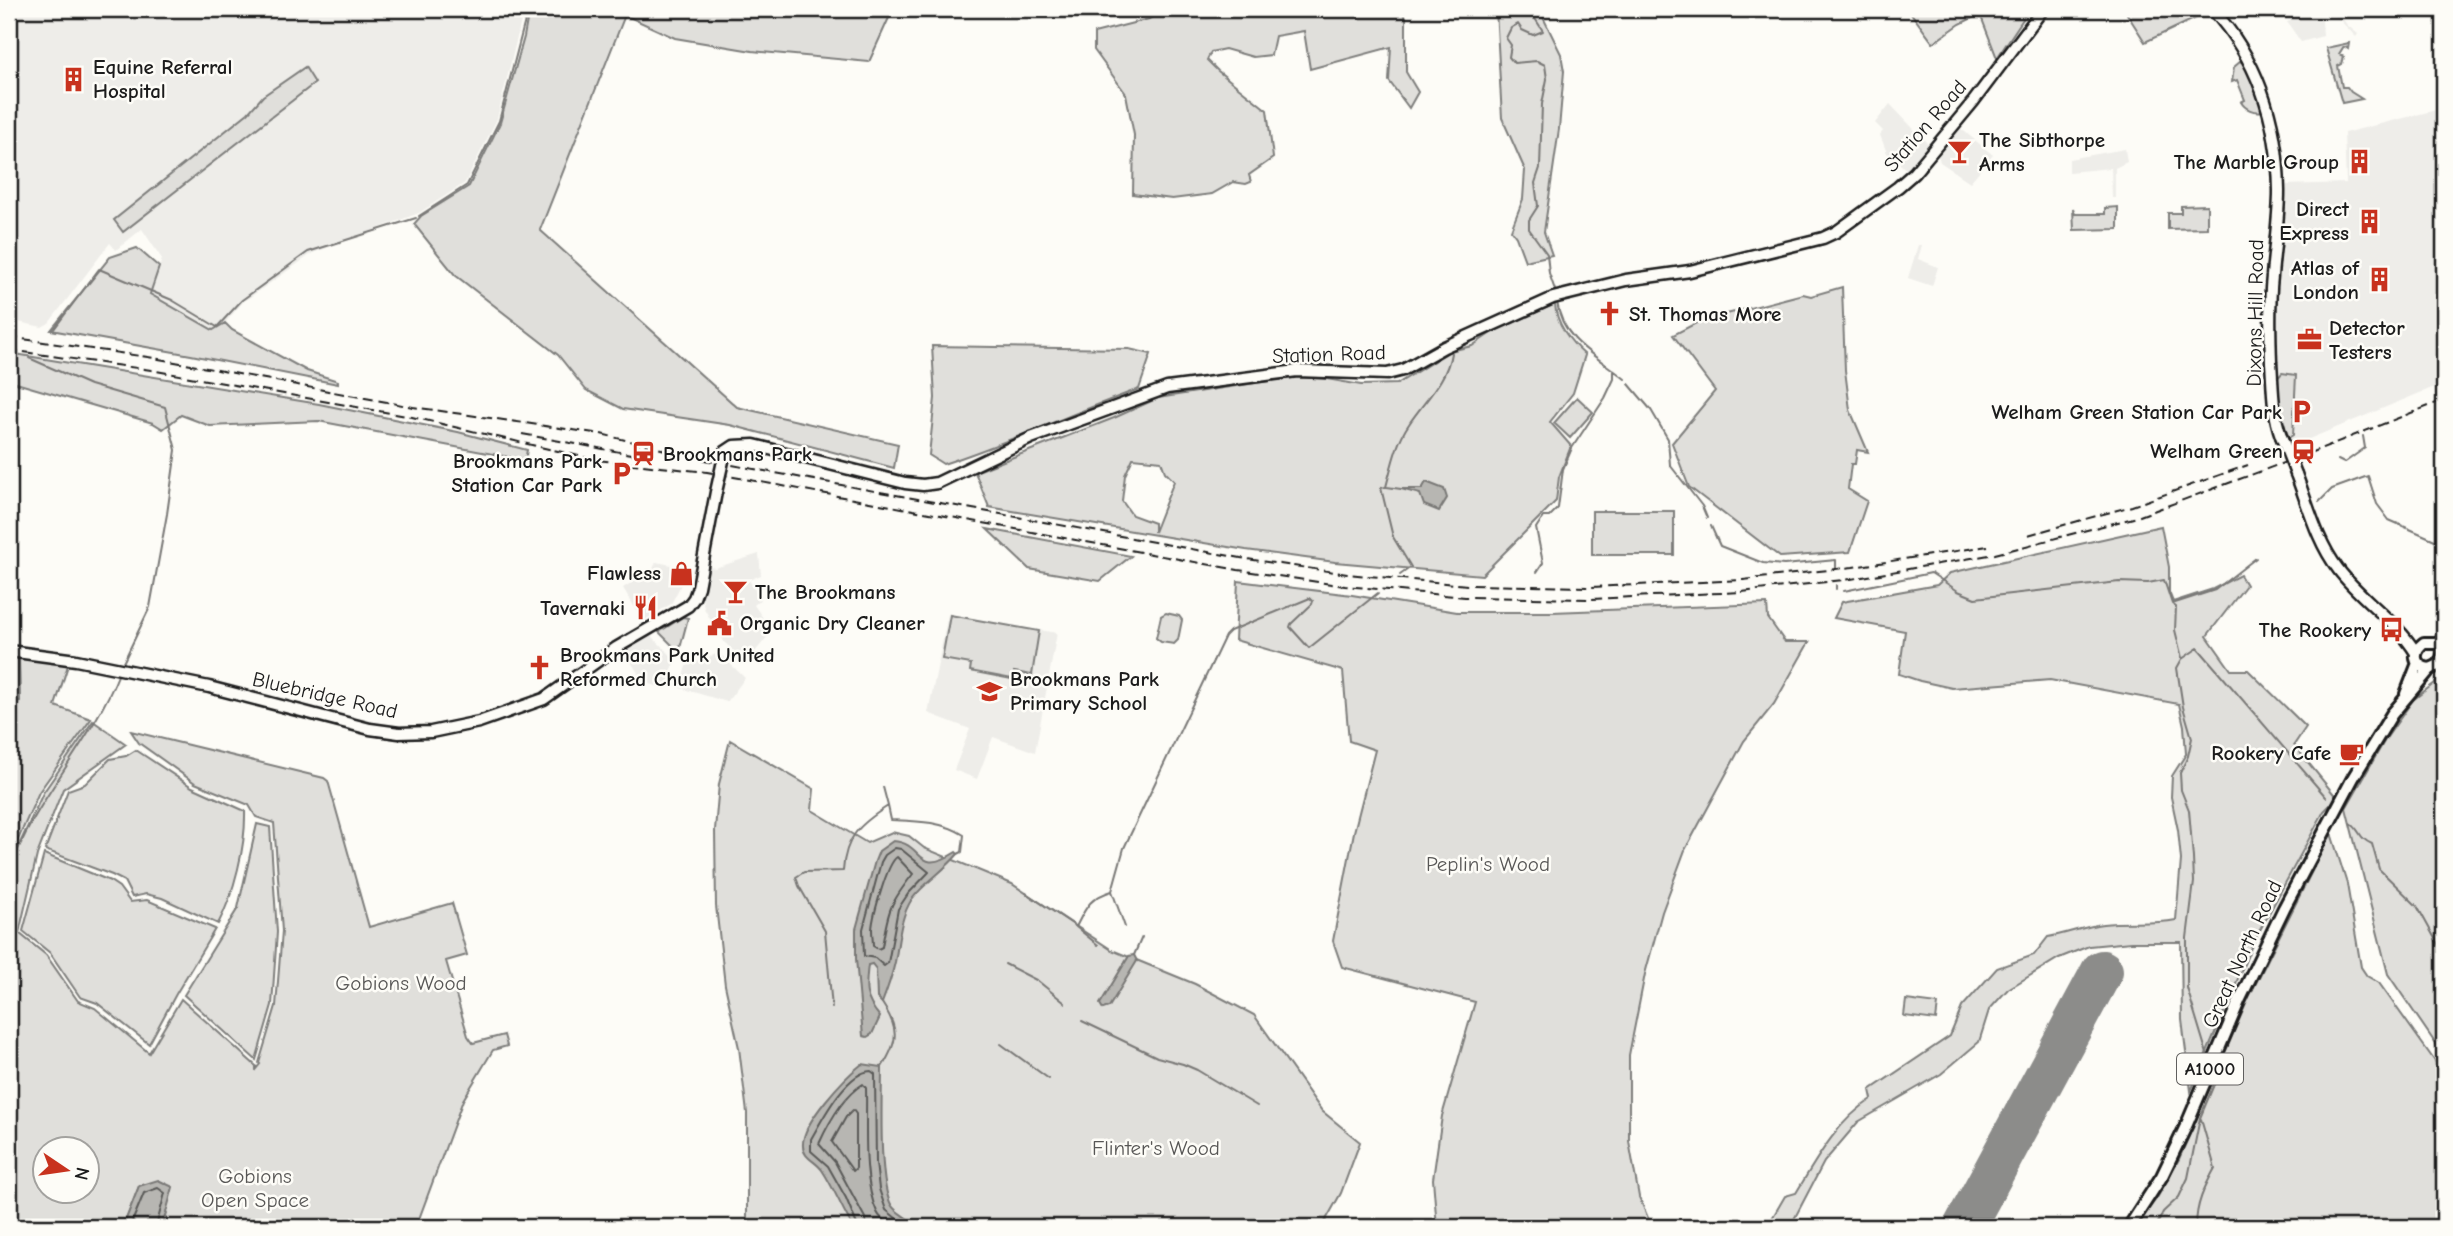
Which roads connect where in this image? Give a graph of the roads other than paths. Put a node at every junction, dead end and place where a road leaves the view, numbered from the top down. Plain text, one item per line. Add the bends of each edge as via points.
1 (2043, 9) edge
2 (2212, 9) edge
3 (701, 572) joint
4 (2405, 635) junction
5 (2434, 642) edge
6 (9, 651) edge
7 (2443, 655) edge
8 (2417, 658) junction
9 (2430, 669) junction
10 (2402, 703) junction
11 (2129, 1227) edge

1 - 3 street, Station Road, bridge via 1913,173 1836,232 1690,271 1626,280 1556,298 1395,372 1369,376 1297,372 1167,388 1031,438 928,485 754,445 734,446 725,452
2 - 4 street, Dixons Hill Road, bridge via 2255,71 2275,148 2279,193 2271,354 2273,403 2281,436 2327,553
3 - 6 street, Bluebridge Road via 688,606 556,691 527,707 470,725 422,733 370,729 209,687
4 - 5 street, Dixons Hill Road
4 - 8 street, Dixons Hill Road
5 - 7 main road
5 - 8 main road
7 - 9 main road via 2439,665
8 - 9 main road via 2421,667
8 - 10 main road, Great North Road / A1000
9 - 10 main road, Great North Road / A1000
10 - 11 main road, Great North Road / A1000 via 2353,778 2290,896 2177,1147

